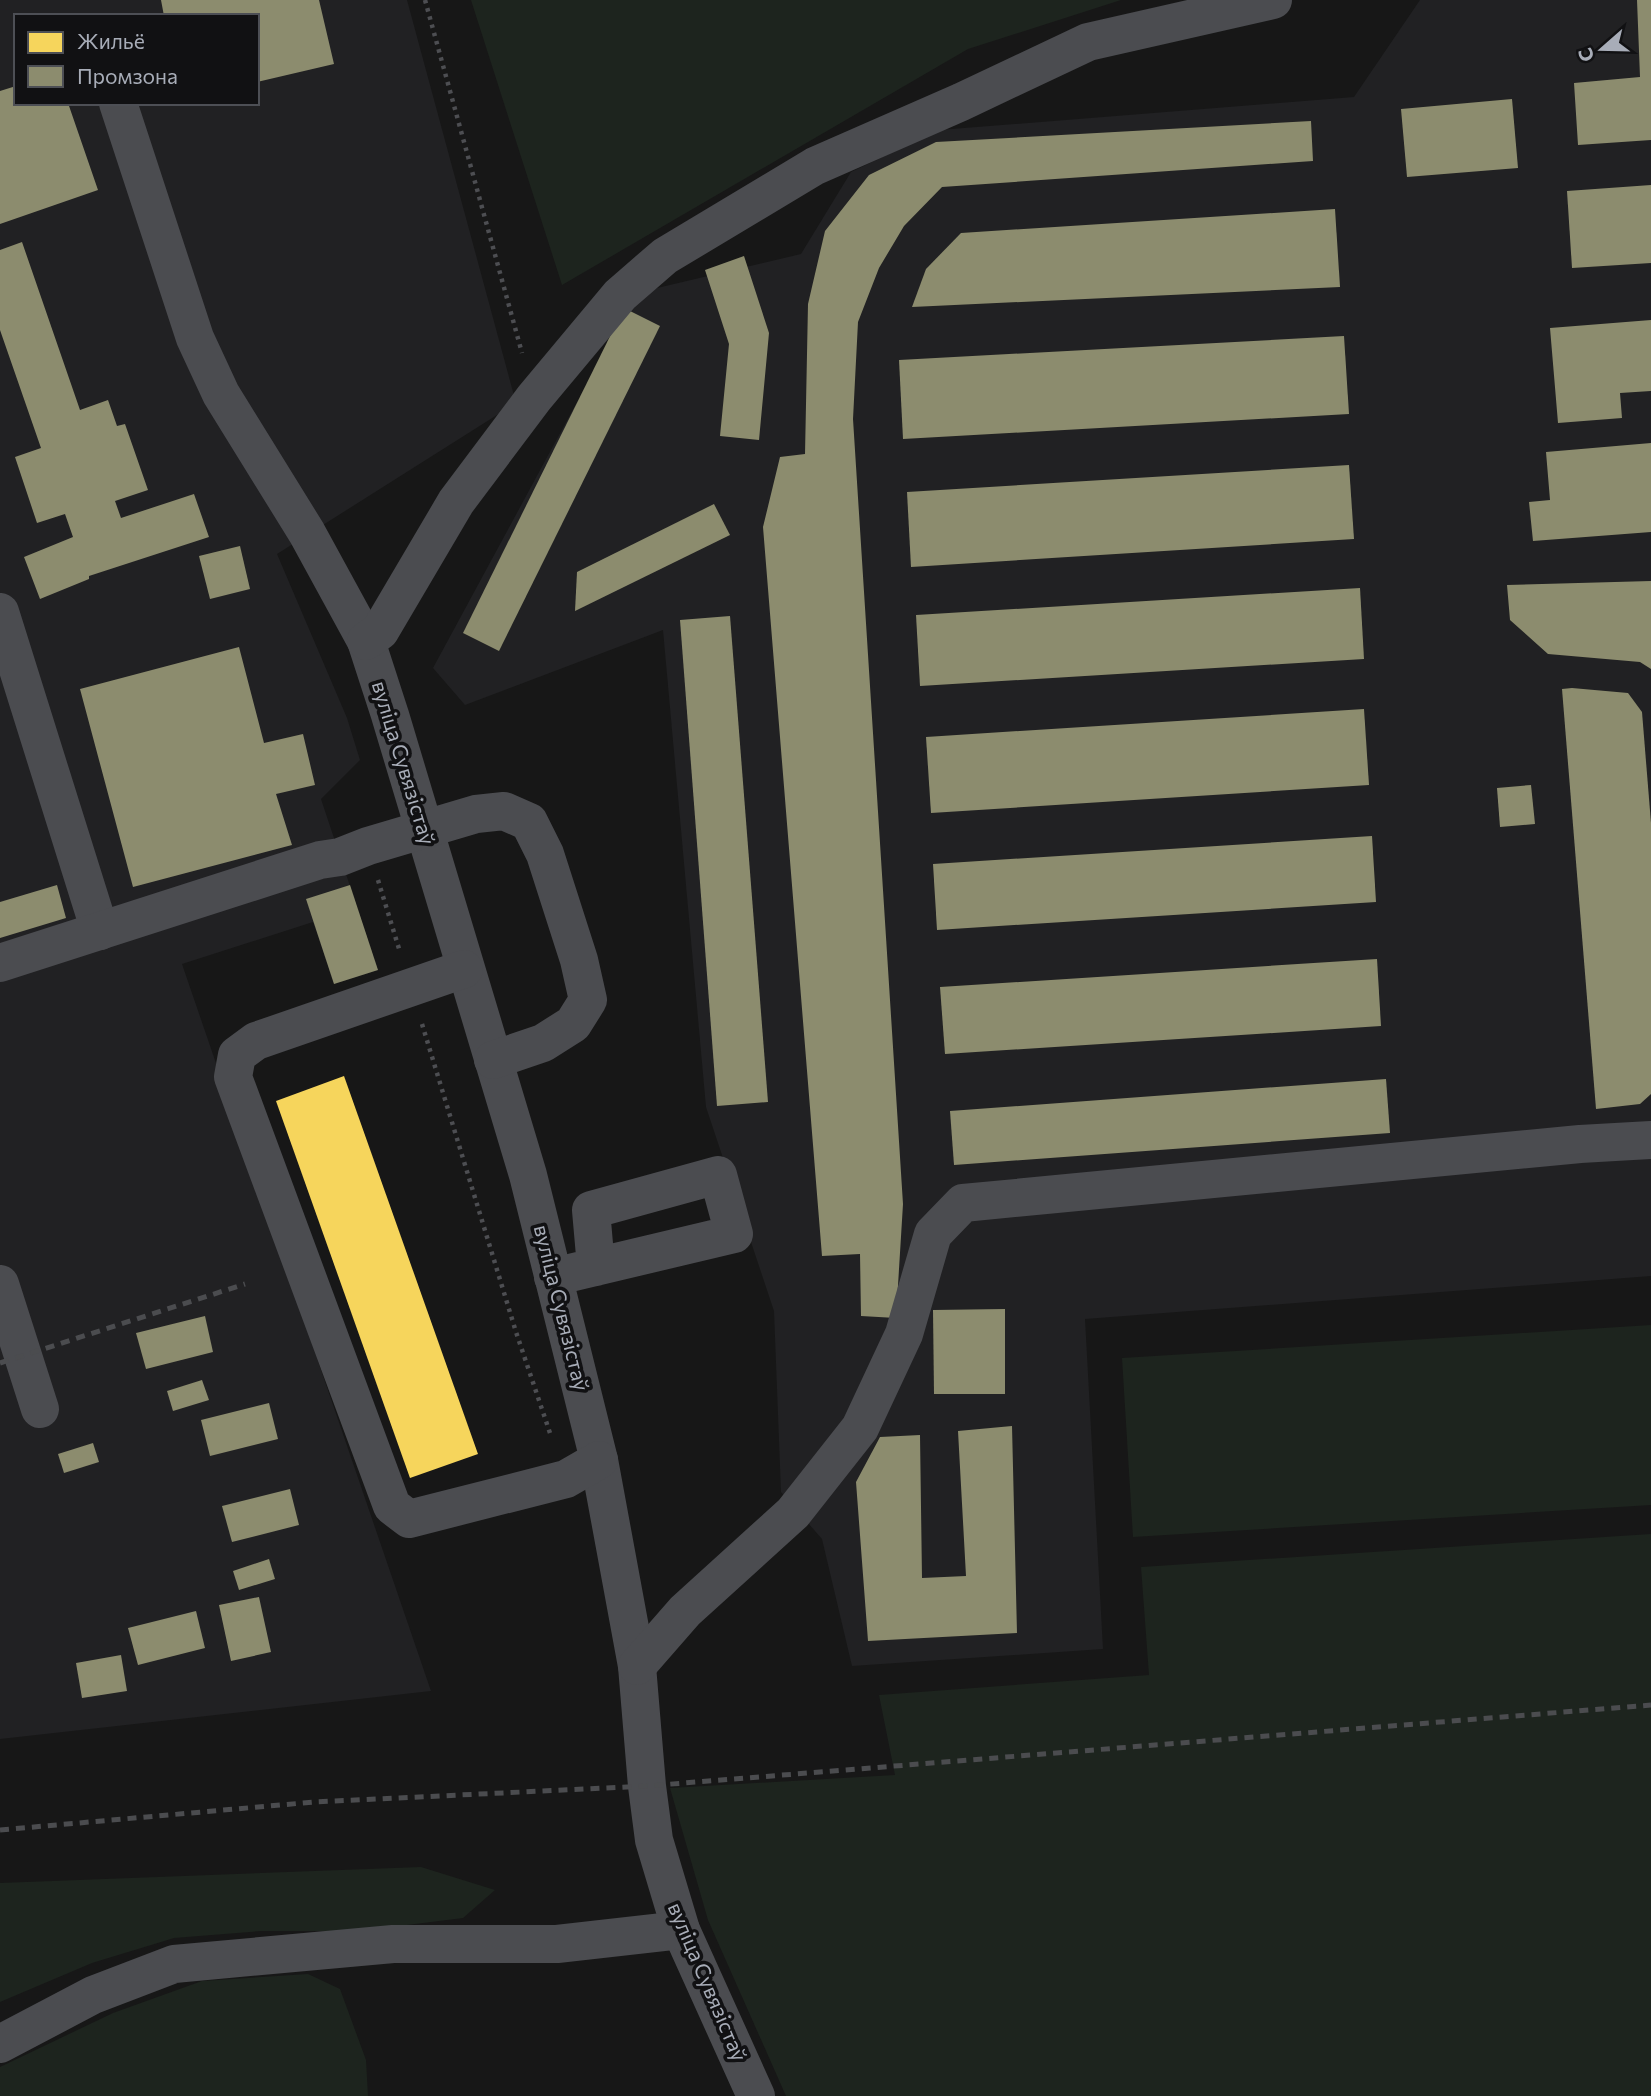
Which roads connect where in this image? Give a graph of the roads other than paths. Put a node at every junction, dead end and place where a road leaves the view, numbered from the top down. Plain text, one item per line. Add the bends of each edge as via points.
1 (1273, 0) edge
2 (119, 105) edge
3 (0, 612) edge
4 (366, 641) junction
5 (424, 829) junction
6 (100, 931) junction
7 (0, 963) edge
8 (464, 969) junction
9 (493, 1060) junction
10 (1651, 1140) edge
11 (596, 1267) dead end
12 (553, 1277) junction
13 (0, 1284) edge
14 (40, 1409) dead end
15 (598, 1460) junction
16 (637, 1665) junction
17 (681, 1930) junction
18 (0, 2044) edge
19 (756, 2096) edge

1 - 4 street via 1088,42 815,166 665,256 620,295 534,398 456,502 380,631
2 - 4 street, вуліца Сувязістаў via 195,338 221,394 307,533
3 - 6 street
4 - 5 street, вуліца Сувязістаў
5 - 6 street
5 - 8 street, вуліца Сувязістаў
5 - 9 street via 504,811 529,822 545,854 579,960 588,1000 573,1024 543,1043
6 - 7 street
8 - 9 street, вуліца Сувязістаў
8 - 15 street via 256,1041 237,1055 233,1077 392,1506 409,1518 566,1479
9 - 12 street, вуліца Сувязістаў
10 - 16 street via 963,1203 933,1234 904,1334 860,1428 793,1513 685,1611
11 - 12 street
12 - 15 street, вуліца Сувязістаў
13 - 14 street
15 - 16 street, вуліца Сувязістаў
16 - 17 street, вуліца Сувязістаў via 654,1840
17 - 18 street via 557,1944 393,1944 174,1964 93,1995
17 - 19 street, вуліца Сувязістаў

